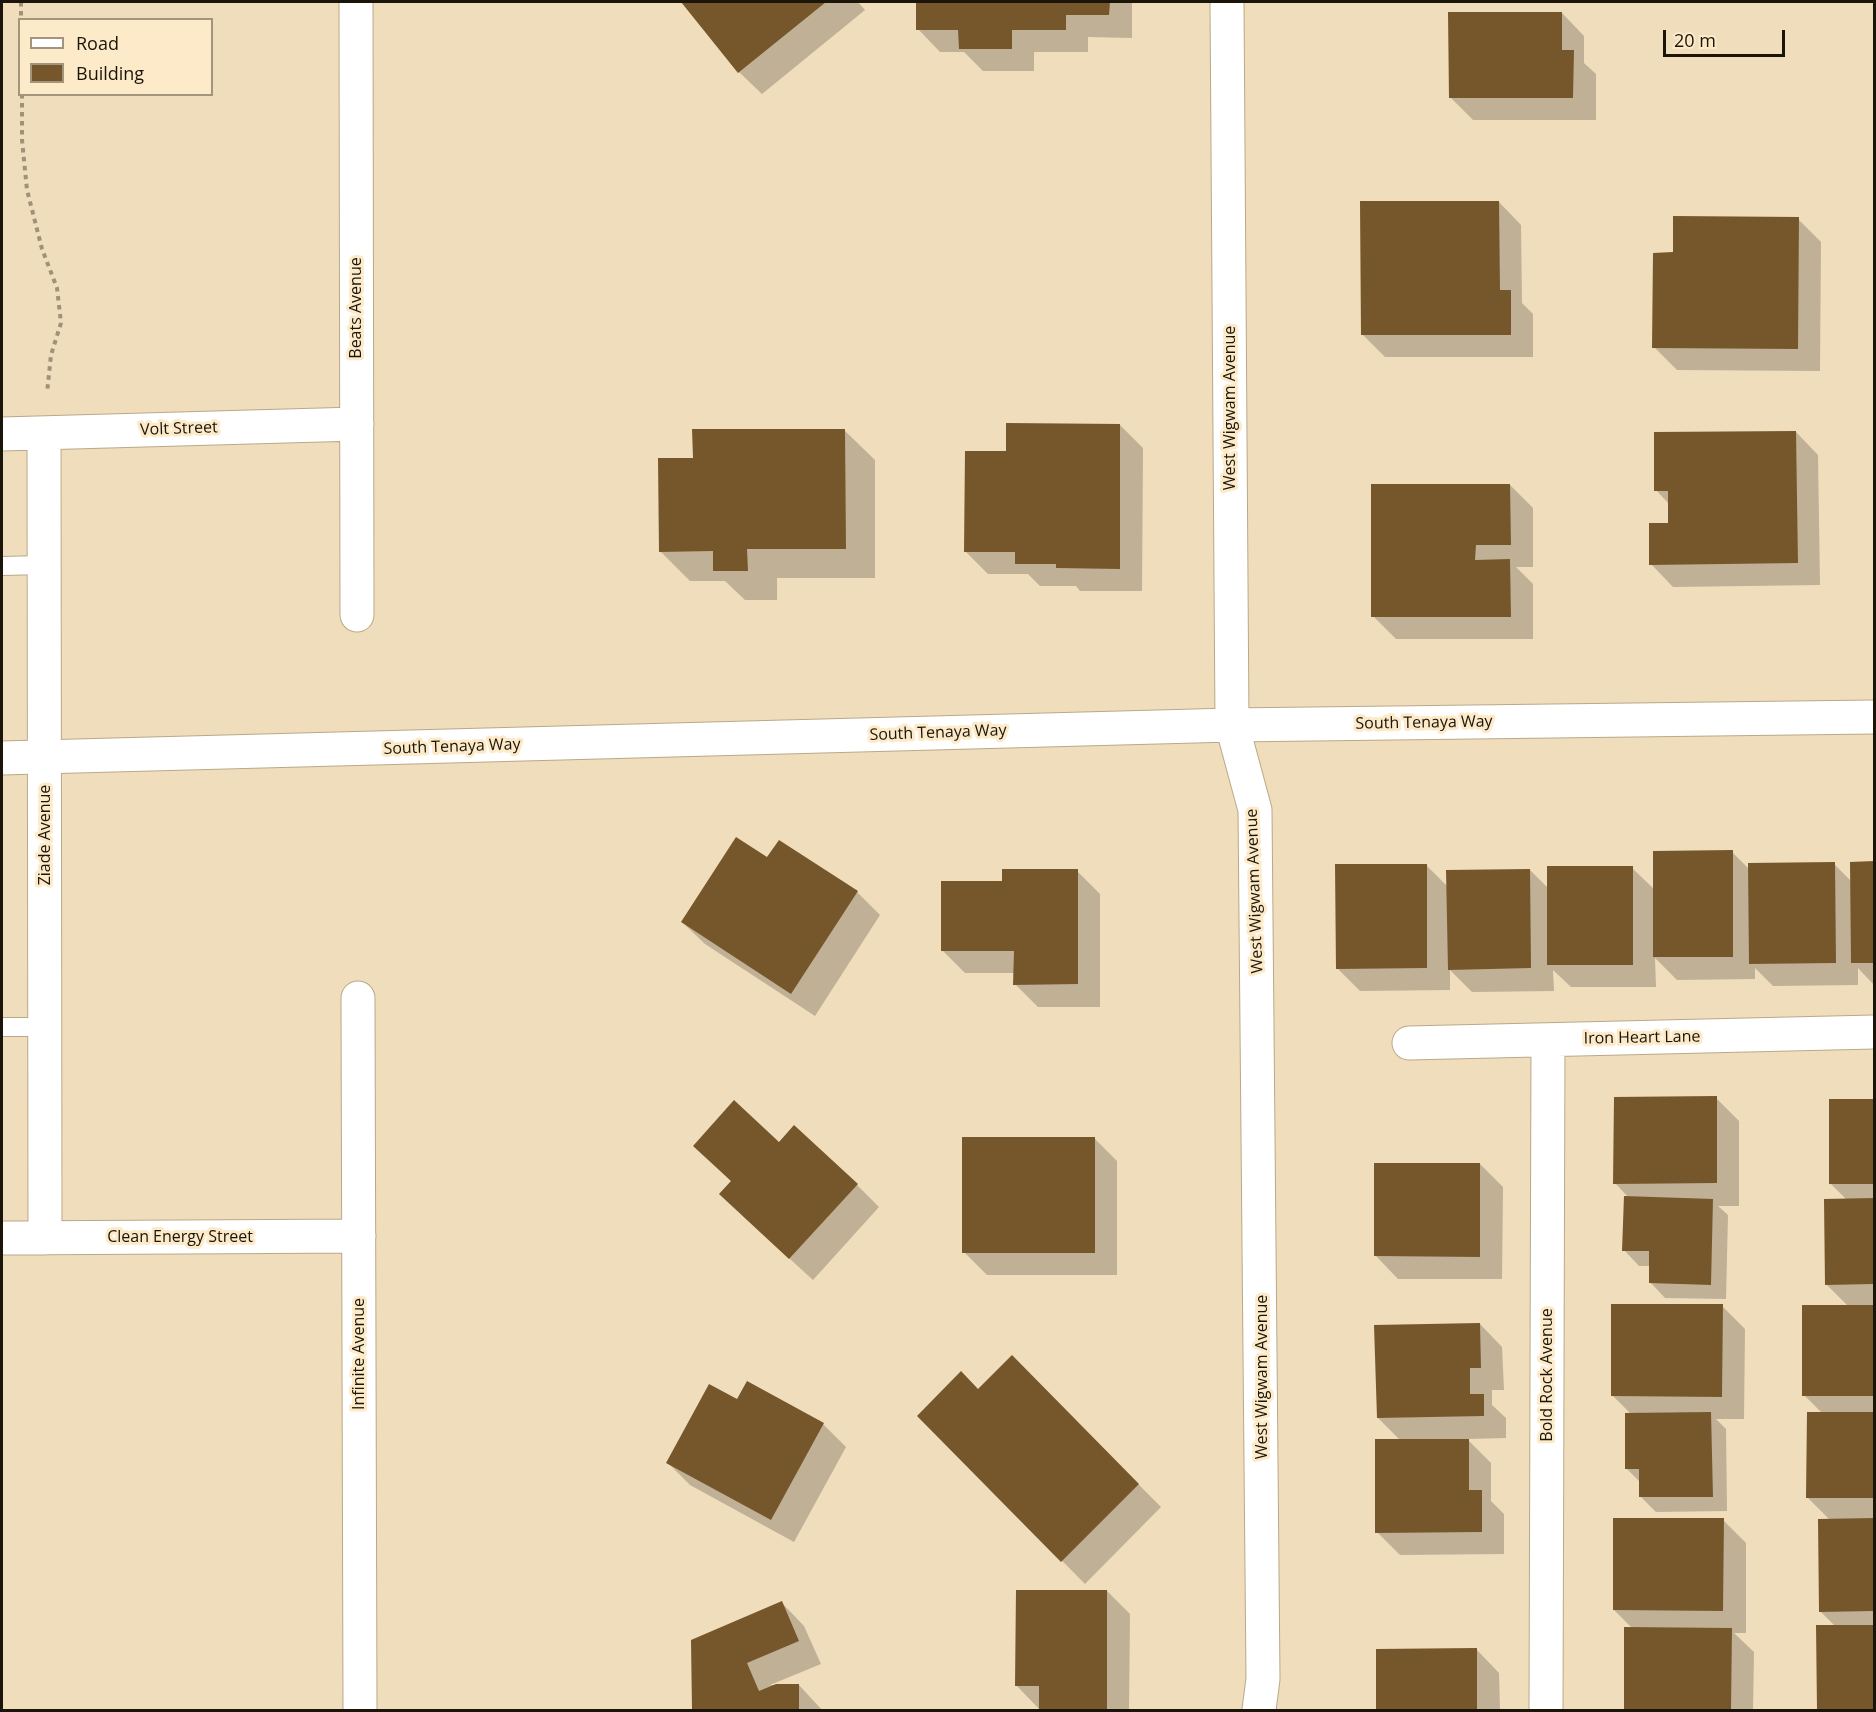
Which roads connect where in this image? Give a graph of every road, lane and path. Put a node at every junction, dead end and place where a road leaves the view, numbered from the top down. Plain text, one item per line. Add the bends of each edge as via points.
1 (21, 2) edge
2 (356, 2) edge
3 (1227, 2) edge
4 (21, 18) edge
5 (22, 96) edge
6 (47, 393) dead end
7 (357, 424) junction
8 (44, 433) junction
9 (2, 434) edge
10 (44, 565) junction
11 (2, 566) edge
12 (357, 615) dead end
13 (1875, 717) edge
14 (1232, 725) junction
15 (2, 758) edge
16 (44, 759) junction
17 (358, 998) dead end
18 (2, 1027) edge
19 (45, 1027) junction
20 (1875, 1032) edge
21 (1548, 1040) junction
22 (1409, 1043) dead end
23 (358, 1236) junction
24 (2, 1238) edge
25 (45, 1238) junction
26 (360, 1710) edge
27 (1259, 1710) edge
28 (1546, 1710) edge

1 - 4 path
2 - 7 street, Beats Avenue
3 - 14 street, West Wigwam Avenue
5 - 6 path via 27,190 57,288 61,323 51,355
7 - 8 street, Volt Street
7 - 12 street, Beats Avenue
8 - 9 street, Volt Street
8 - 10 street, Ziade Avenue
10 - 11 lane
10 - 16 street, Ziade Avenue
13 - 14 street, South Tenaya Way
14 - 16 street, South Tenaya Way
14 - 27 street, West Wigwam Avenue via 1255,810 1263,1667
15 - 16 street, South Tenaya Way
16 - 19 street, Ziade Avenue
17 - 23 street, Infinite Avenue
18 - 19 lane
19 - 25 street, Ziade Avenue
20 - 21 street, Iron Heart Lane
21 - 22 street, Iron Heart Lane
21 - 28 street, Bold Rock Avenue
23 - 25 street, Clean Energy Street
23 - 26 street, Infinite Avenue
24 - 25 street, Clean Energy Street

